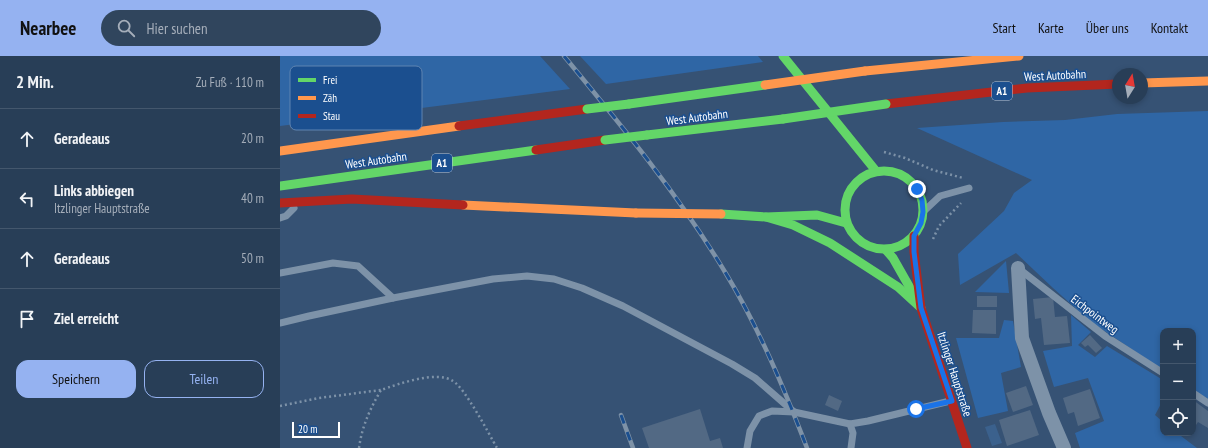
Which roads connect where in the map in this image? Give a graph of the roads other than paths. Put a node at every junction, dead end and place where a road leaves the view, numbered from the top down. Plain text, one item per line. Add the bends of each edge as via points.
1 (783, 56) edge
2 (1019, 56) edge
3 (1208, 81) edge
4 (1148, 83) edge
5 (1112, 84) edge
6 (847, 136) junction
7 (280, 151) edge
8 (851, 154) dead end
9 (853, 170) dead end
10 (876, 171) junction
11 (854, 185) junction
12 (280, 186) edge
13 (969, 188) dead end
14 (300, 202) junction
15 (280, 203) edge
16 (923, 212) junction
17 (766, 217) junction
18 (280, 218) edge
19 (846, 223) junction
20 (914, 236) junction
21 (886, 250) junction
22 (1018, 268) joint
23 (280, 273) edge
24 (393, 298) junction
25 (921, 308) junction
26 (280, 323) edge
27 (1160, 371) edge
28 (1196, 395) edge
29 (952, 401) junction
30 (1208, 403) edge
31 (794, 412) junction
32 (850, 424) junction
33 (747, 448) edge
34 (852, 448) edge
35 (967, 448) edge
36 (1064, 448) edge

1 - 6 main road
2 - 7 main road, West Autobahn, bridge via 865,71
3 - 4 main road
5 - 12 main road, West Autobahn / A1, bridge via 1027,88 886,104 605,140
6 - 8 main road
6 - 10 main road
9 - 11 main road
10 - 11 main road
10 - 16 main road via 893,172 909,180 922,200
11 - 19 main road via 846,198
13 - 16 lane via 940,196
14 - 15 main road
14 - 17 main road, bridge via 352,200
14 - 18 lane via 286,216
16 - 20 main road
17 - 19 main road via 817,215
17 - 25 main road via 793,225 830,243 898,287
19 - 21 main road via 855,237 864,244 874,249
20 - 21 main road via 898,247
20 - 25 main road
21 - 25 main road
22 - 27 lane, Eichpointweg via 1105,336
22 - 36 street via 1022,338
23 - 24 lane via 333,262 358,266
24 - 26 lane
24 - 31 lane via 493,279 528,276 554,279 623,306 732,364 755,378
25 - 29 main road, Itzlinger Hauptstraße
28 - 30 lane
29 - 32 lane
29 - 35 main road, Itzlinger Hauptstraße
31 - 32 lane
31 - 33 lane via 772,411 759,416 750,431
32 - 34 lane via 853,433

